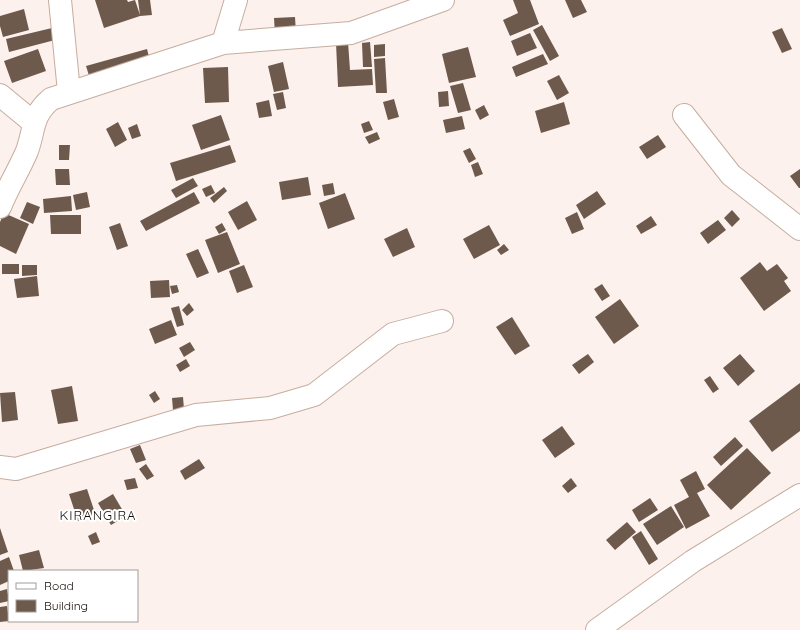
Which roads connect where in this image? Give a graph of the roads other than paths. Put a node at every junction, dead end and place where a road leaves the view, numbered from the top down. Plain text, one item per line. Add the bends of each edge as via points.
1 (60, 0) edge
2 (236, 0) edge
3 (438, 1) edge
4 (223, 42) junction
5 (70, 92) junction
6 (0, 95) edge
7 (684, 115) dead end
8 (34, 123) junction
9 (0, 206) edge
10 (800, 230) edge
11 (442, 321) dead end
12 (0, 467) edge
13 (800, 495) edge
14 (597, 630) edge

1 - 5 street
2 - 4 street
3 - 4 street via 351,33
4 - 5 street
5 - 8 street via 51,99 41,107
6 - 8 street
7 - 10 street via 731,175
8 - 9 street via 27,150
11 - 12 street via 393,334 314,395 270,408 196,415 16,469
13 - 14 street via 693,560

